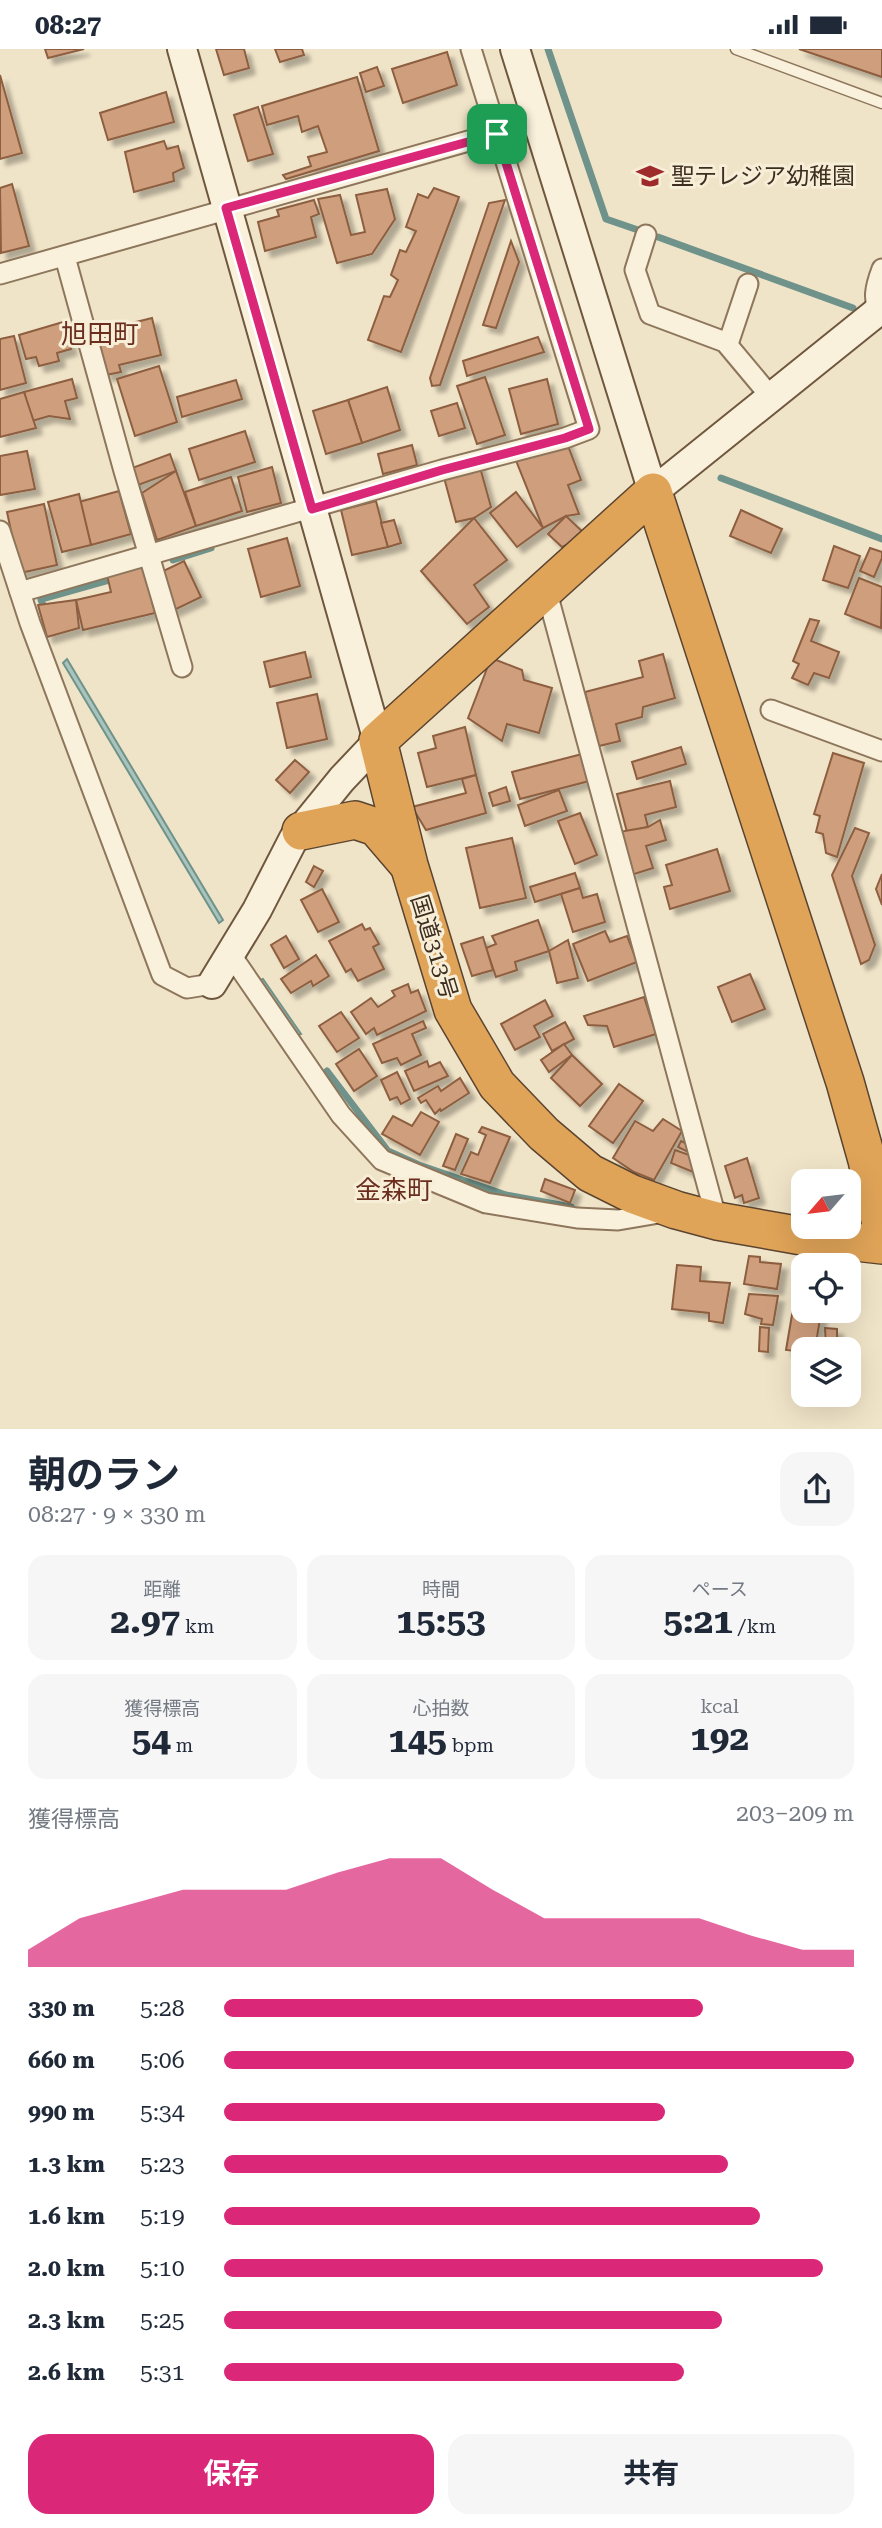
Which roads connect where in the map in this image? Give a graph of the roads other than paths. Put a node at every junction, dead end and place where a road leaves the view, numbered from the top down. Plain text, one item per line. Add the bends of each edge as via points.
1 (182, 49) edge
2 (471, 49) edge
3 (515, 49) edge
4 (736, 49) edge
5 (882, 103) edge
6 (539, 121) junction
7 (497, 134) junction
8 (226, 208) junction
9 (646, 235) dead end
10 (65, 257) junction
11 (882, 269) edge
12 (0, 274) edge
13 (748, 284) dead end
14 (881, 311) edge
15 (728, 344) junction
16 (771, 397) junction
17 (653, 492) junction
18 (312, 509) junction
19 (0, 531) edge
20 (149, 556) junction
21 (546, 589) junction
22 (20, 592) junction
23 (182, 667) dead end
24 (771, 710) dead end
25 (378, 741) junction
26 (881, 747) edge
27 (301, 831) junction
28 (409, 865) junction
29 (231, 955) junction
30 (212, 984) joint
31 (676, 1210) junction
32 (717, 1221) junction
33 (882, 1231) edge

1 - 8 street
2 - 7 street
3 - 6 street
4 - 5 lane
6 - 7 street
6 - 17 street
7 - 8 street
7 - 18 street via 589,429
8 - 10 street
8 - 18 street
9 - 15 street via 635,270 650,314
10 - 12 street
10 - 20 street
11 - 14 street via 874,290
13 - 15 street
14 - 16 street
15 - 16 street
16 - 17 street
17 - 21 highway
17 - 33 highway, 国道313号 via 845,1082
18 - 20 street
18 - 25 street
19 - 22 street
20 - 22 street
20 - 23 street
21 - 25 highway
21 - 32 street
22 - 30 street via 162,975 187,988
24 - 26 street
25 - 27 street
25 - 28 highway, 国道313号
27 - 28 highway via 355,820 376,827
27 - 29 street
28 - 31 highway, 国道313号 via 453,1010 497,1085 590,1173
29 - 30 street
29 - 31 street via 341,1115 382,1160 486,1203 577,1219 618,1220
31 - 32 highway, 国道313号
32 - 33 highway, 国道313号 via 802,1236

